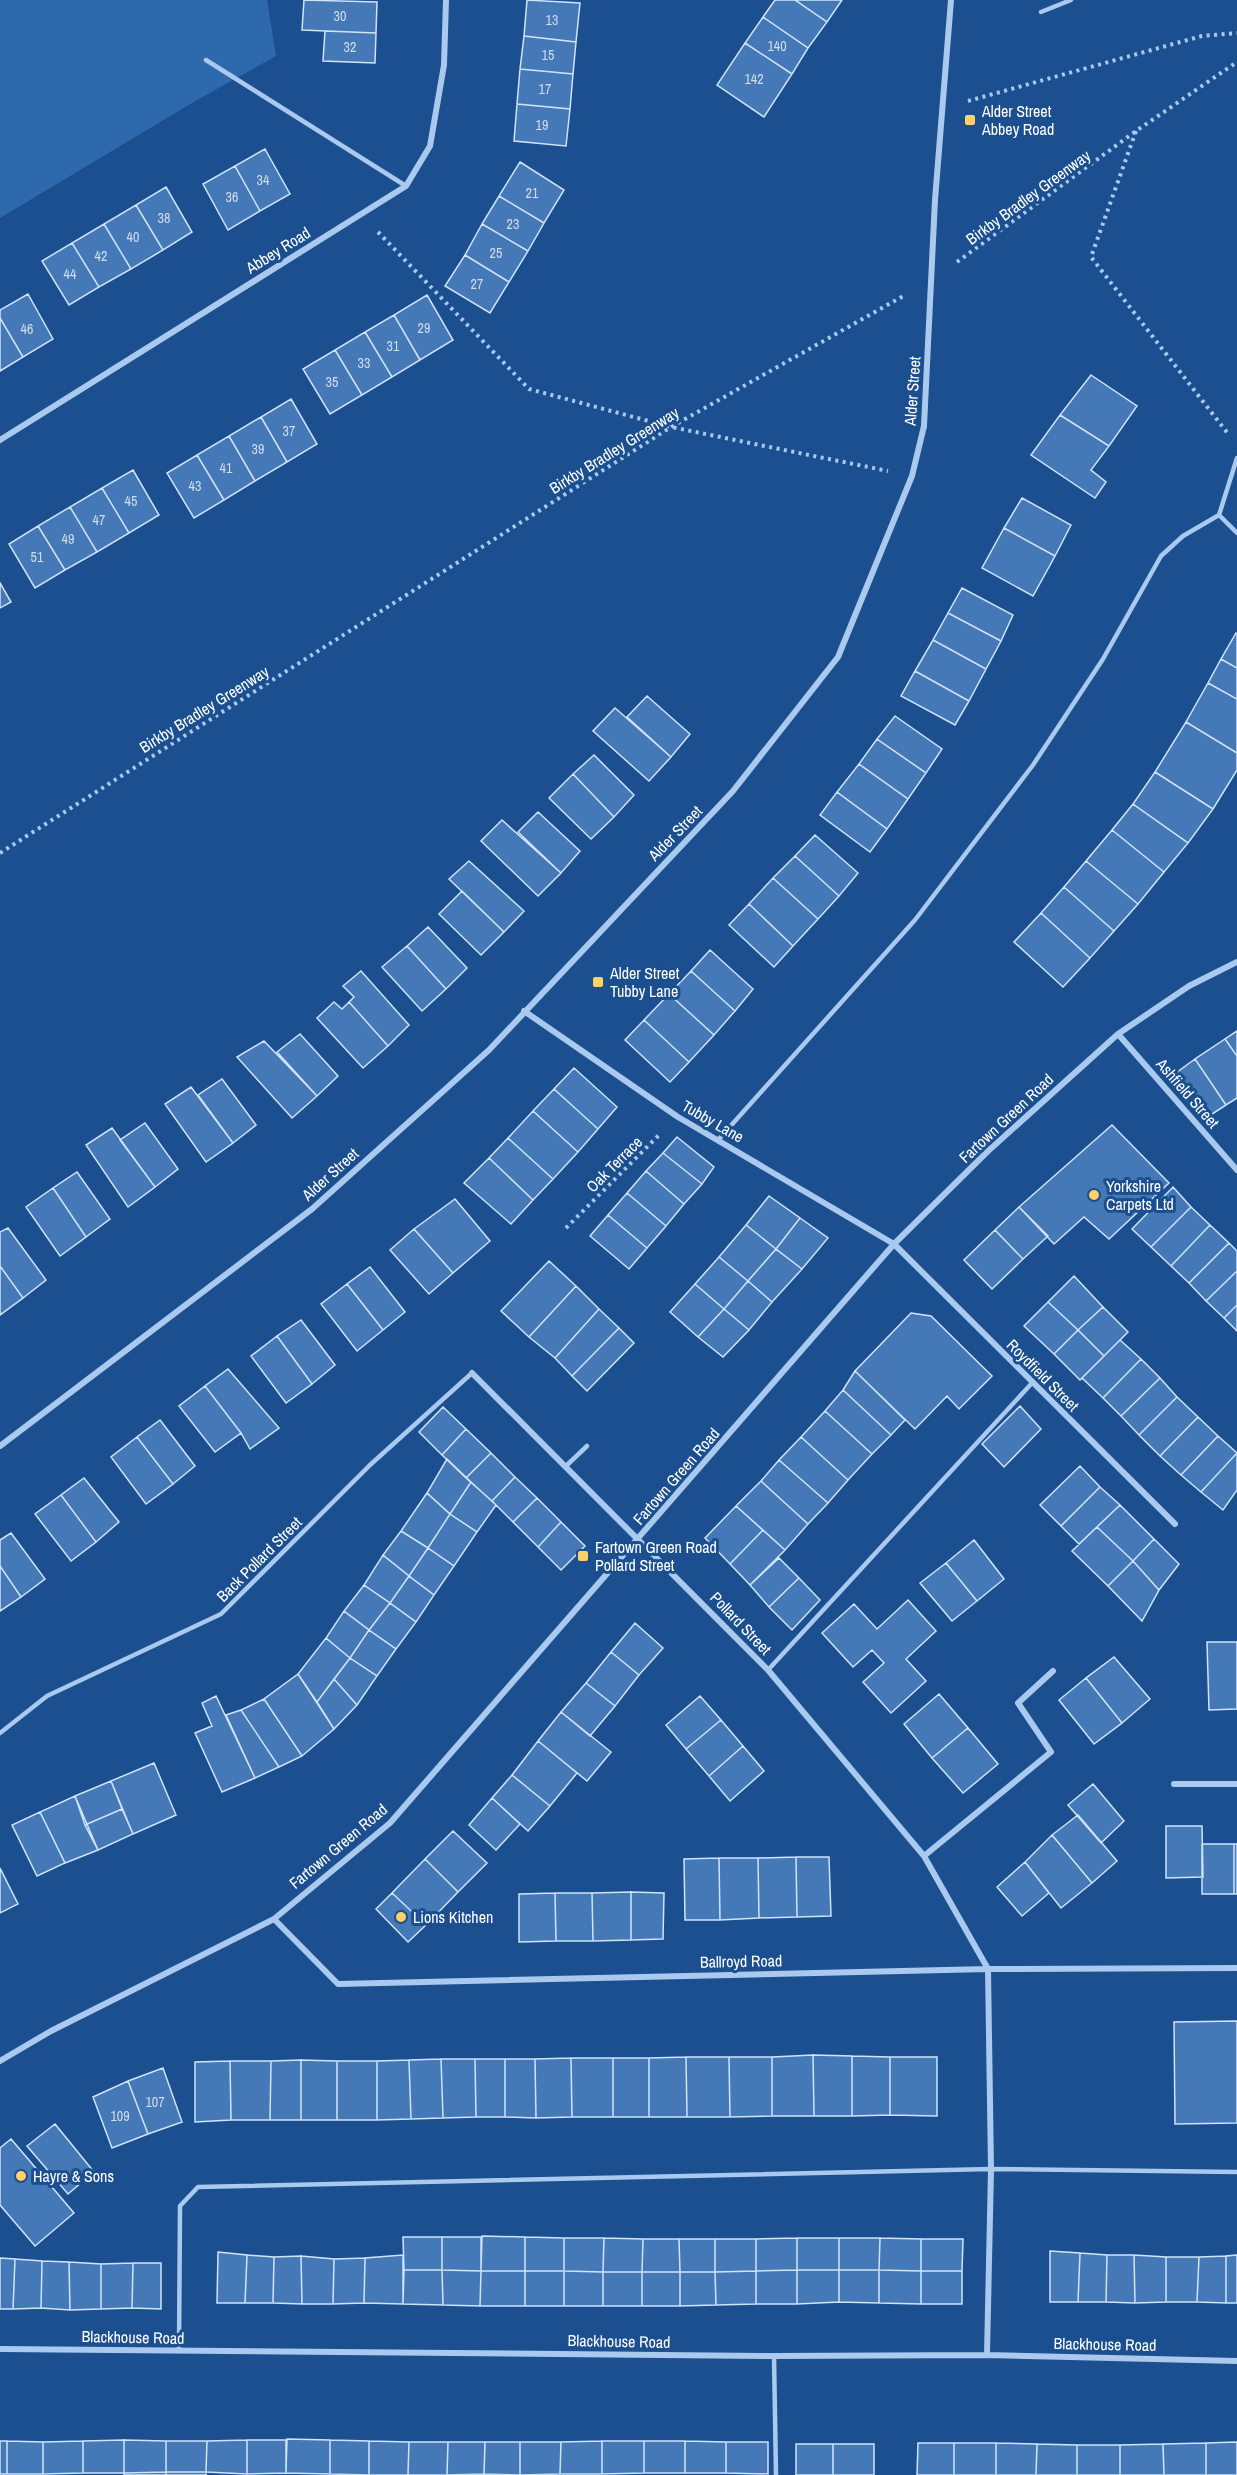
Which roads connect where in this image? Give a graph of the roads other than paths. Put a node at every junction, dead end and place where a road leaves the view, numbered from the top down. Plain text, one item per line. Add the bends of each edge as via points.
1 (446, 0) edge
2 (951, 0) edge
3 (1071, 0) edge
4 (1041, 12) dead end
5 (206, 60) dead end
6 (406, 186) junction
7 (0, 441) edge
8 (1237, 458) edge
9 (1219, 514) junction
10 (1237, 533) edge
11 (1237, 962) edge
12 (524, 1011) junction
13 (1118, 1034) junction
14 (718, 1140) junction
15 (1237, 1170) edge
16 (894, 1244) junction
17 (472, 1373) joint
18 (1032, 1383) junction
19 (0, 1446) edge
20 (587, 1446) dead end
21 (566, 1466) junction
22 (1175, 1524) dead end
23 (640, 1539) junction
24 (768, 1670) junction
25 (1053, 1671) dead end
26 (0, 1733) edge
27 (1174, 1784) dead end
28 (1237, 1784) edge
29 (924, 1856) junction
30 (274, 1918) junction
31 (1237, 1968) edge
32 (988, 1969) junction
33 (0, 2061) edge
34 (992, 2169) junction
35 (1237, 2172) edge
36 (0, 2349) edge
37 (179, 2351) junction
38 (987, 2355) junction
39 (774, 2356) junction
40 (1237, 2361) edge
41 (776, 2475) edge

1 - 6 street, Abbey Road via 444,65 430,146
2 - 12 street, Alder Street, bridge via 935,200 924,426 912,476 837,657 733,791
3 - 4 lane
5 - 6 lane
6 - 7 street, Abbey Road
8 - 9 lane
9 - 10 lane
9 - 14 lane via 1183,536 1161,556 1103,659 1019,783 915,920
11 - 13 street, Fartown Green Road via 1189,986
12 - 14 street, Tubby Lane
12 - 19 street, Alder Street via 489,1050 312,1209
13 - 15 street, Ashfield Street
13 - 16 street, Fartown Green Road via 987,1152
14 - 16 street, Tubby Lane
16 - 18 street, Roydfield Street
16 - 23 street, Fartown Green Road
17 - 21 street, Pollard Street
17 - 26 lane, Back Pollard Street via 370,1465 221,1614 47,1696
18 - 22 street, Roydfield Street
18 - 24 lane
20 - 21 lane
21 - 23 street, Pollard Street
23 - 24 street, Pollard Street
23 - 30 street, Fartown Green Road via 390,1823
24 - 29 street, Pollard Street
25 - 29 street via 1018,1703 1051,1752
27 - 28 street
29 - 32 street, Pollard Street
30 - 32 street, Ballroyd Road via 339,1984
30 - 33 street, Fartown Green Road
31 - 32 street, Ballroyd Road
32 - 34 street
34 - 35 lane
34 - 37 lane via 198,2187 180,2206
34 - 38 street
36 - 37 street, Blackhouse Road
37 - 39 street, Blackhouse Road
38 - 39 street, Blackhouse Road
38 - 40 street, Blackhouse Road
39 - 41 lane

